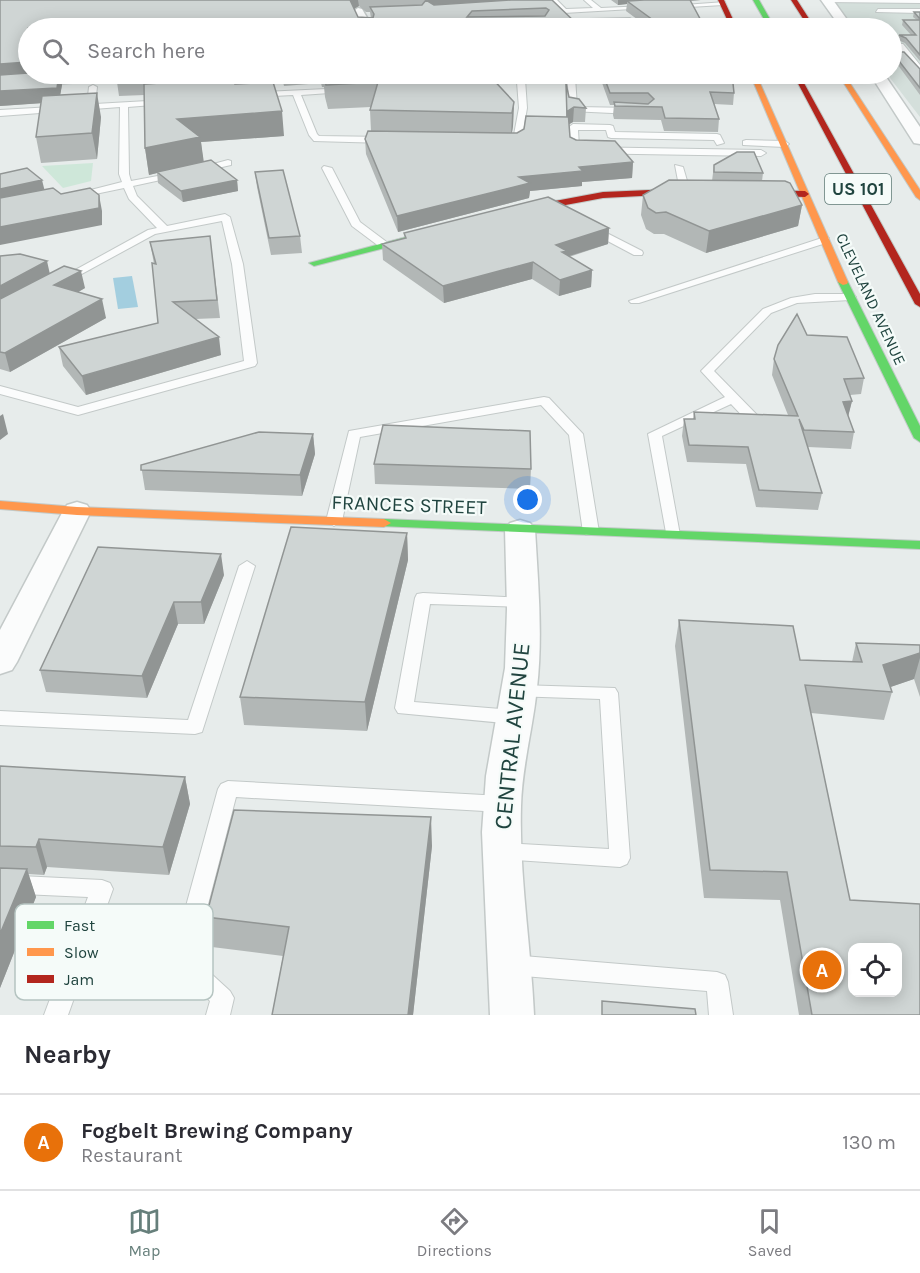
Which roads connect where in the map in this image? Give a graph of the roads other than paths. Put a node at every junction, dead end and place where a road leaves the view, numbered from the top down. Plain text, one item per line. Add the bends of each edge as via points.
1 (553, 0) edge
2 (587, 0) edge
3 (756, 0) edge
4 (794, 0) edge
5 (920, 1) edge
6 (722, 2) edge
7 (833, 5) edge
8 (666, 6) edge
9 (655, 7) edge
10 (599, 10) junction
11 (865, 11) dead end
12 (920, 11) edge
13 (729, 18) edge
14 (766, 18) edge
15 (806, 18) edge
16 (841, 18) edge
17 (902, 48) edge
18 (920, 70) edge
19 (18, 82) edge
20 (0, 83) edge
21 (258, 84) edge
22 (521, 84) edge
23 (572, 84) edge
24 (757, 84) edge
25 (801, 84) edge
26 (847, 84) edge
27 (884, 84) edge
28 (93, 87) dead end
29 (356, 90) edge
30 (297, 94) junction
31 (261, 95) junction
32 (249, 96) edge
33 (169, 102) edge
34 (124, 105) junction
35 (91, 107) junction
36 (647, 111) edge
37 (0, 113) edge
38 (920, 139) edge
39 (399, 141) edge
40 (493, 143) edge
41 (720, 143) junction
42 (784, 144) junction
43 (679, 152) junction
44 (761, 153) dead end
45 (228, 163) dead end
46 (678, 167) dead end
47 (327, 168) dead end
48 (195, 170) edge
49 (184, 172) edge
50 (128, 183) junction
51 (685, 191) junction
52 (707, 191) edge
53 (741, 192) edge
54 (805, 194) junction
55 (68, 197) edge
56 (920, 197) edge
57 (546, 204) junction
58 (566, 214) edge
59 (495, 217) edge
60 (576, 220) edge
61 (165, 230) junction
62 (439, 231) edge
63 (825, 240) junction
64 (384, 245) junction
65 (638, 253) dead end
66 (314, 263) dead end
67 (55, 285) edge
68 (850, 297) junction
69 (635, 301) dead end
70 (920, 304) edge
71 (0, 390) edge
72 (733, 398) junction
73 (756, 423) edge
74 (920, 438) edge
75 (0, 506) edge
76 (77, 511) junction
77 (334, 521) junction
78 (520, 529) junction
79 (591, 532) junction
80 (672, 535) junction
81 (920, 544) edge
82 (247, 566) dead end
83 (522, 602) junction
84 (0, 662) edge
85 (516, 704) junction
86 (0, 718) edge
87 (502, 804) junction
88 (502, 851) junction
89 (0, 884) edge
90 (97, 904) edge
91 (197, 904) edge
92 (511, 965) junction
93 (213, 990) edge
94 (61, 1000) edge
95 (56, 1015) edge
96 (218, 1015) edge
97 (512, 1015) edge
98 (721, 1015) edge

1 - 10 lane via 564,11
2 - 10 lane
3 - 14 main road
4 - 15 main road
5 - 7 lane
6 - 8 lane
6 - 13 main road
7 - 16 street
9 - 10 lane
11 - 12 lane
17 - 18 lane
19 - 20 street
21 - 31 lane
22 - 40 lane via 523,108 517,143
23 - 36 lane via 573,109
24 - 42 main road, CLEVELAND AVENUE
25 - 70 main road, US 101
26 - 56 main road, US 101
27 - 38 street
28 - 35 lane
29 - 30 lane
30 - 31 lane
30 - 39 lane via 317,139
31 - 32 lane
33 - 34 lane
34 - 35 lane
34 - 50 lane via 122,158
35 - 37 lane
41 - 42 lane
41 - 43 lane
41 - 43 lane via 717,137 611,135 610,128 573,127 574,150
42 - 54 main road, CLEVELAND AVENUE
43 - 44 lane
45 - 48 lane
46 - 51 lane
47 - 64 lane via 356,224
49 - 50 lane
50 - 55 lane
50 - 61 lane via 132,197
51 - 52 main road
51 - 57 main road via 608,193
53 - 54 main road
54 - 63 main road, CLEVELAND AVENUE
57 - 58 lane
57 - 59 main road
60 - 65 lane
61 - 67 lane via 152,232
61 - 71 lane via 225,217 230,225 251,363 78,411
62 - 64 main road
63 - 68 main road, CLEVELAND AVENUE
63 - 69 lane
64 - 66 main road
68 - 72 lane via 795,300 767,310 707,371
68 - 74 main road, CLEVELAND AVENUE
72 - 73 lane
72 - 80 lane via 655,434
75 - 76 main road, FRANCES STREET
76 - 77 main road, FRANCES STREET
76 - 84 street
77 - 78 main road, FRANCES STREET
77 - 79 lane via 354,434 544,401 576,434
78 - 79 main road, FRANCES STREET
78 - 83 street, CENTRAL AVENUE
79 - 80 main road, FRANCES STREET
80 - 81 main road, FRANCES STREET
82 - 86 lane via 195,727
83 - 85 street, CENTRAL AVENUE via 523,644
83 - 85 lane via 423,598 404,708
85 - 87 street, CENTRAL AVENUE
85 - 88 lane via 609,693 620,858
87 - 88 street, CENTRAL AVENUE
87 - 91 lane via 228,789
88 - 92 street, CENTRAL AVENUE
89 - 90 lane via 102,889
92 - 97 street, CENTRAL AVENUE
92 - 98 lane via 717,982
93 - 96 lane via 222,998
94 - 95 lane

